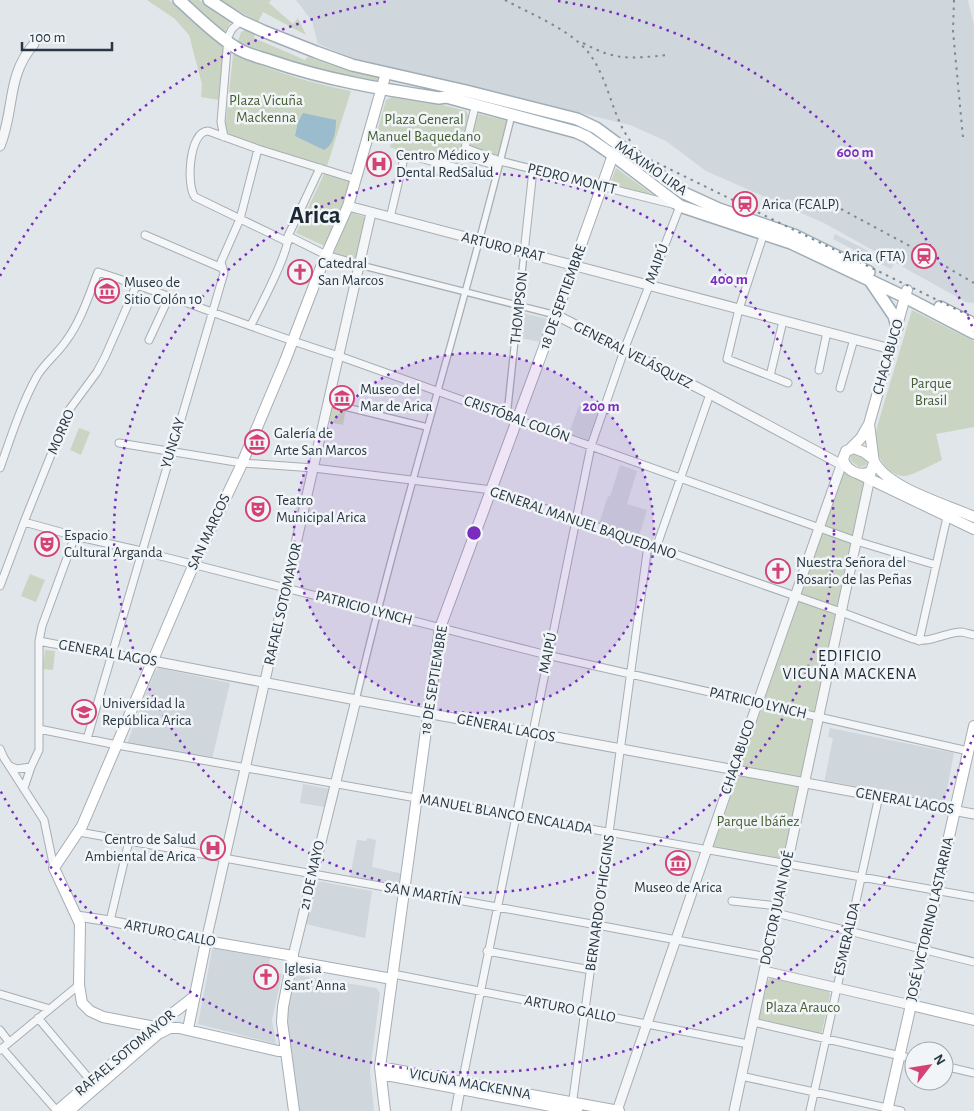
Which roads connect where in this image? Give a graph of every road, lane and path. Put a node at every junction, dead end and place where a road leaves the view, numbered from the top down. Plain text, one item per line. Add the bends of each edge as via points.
1 (179, 0) edge
2 (209, 0) edge
3 (242, 21) junction
4 (228, 42) junction
5 (34, 44) dead end
6 (386, 72) junction
7 (382, 90) junction
8 (439, 98) junction
9 (474, 111) junction
10 (512, 114) junction
11 (224, 137) junction
12 (0, 146) edge
13 (258, 149) junction
14 (613, 155) junction
15 (497, 162) junction
16 (320, 168) junction
17 (533, 170) junction
18 (355, 179) junction
19 (602, 186) junction
20 (348, 206) junction
21 (680, 206) junction
22 (371, 213) junction
23 (390, 218) junction
24 (240, 219) junction
25 (764, 233) junction
26 (145, 235) dead end
27 (288, 239) junction
28 (479, 242) junction
29 (524, 253) junction
30 (326, 255) junction
31 (360, 265) junction
32 (575, 265) junction
33 (222, 268) junction
34 (870, 281) junction
35 (137, 284) junction
36 (649, 284) junction
37 (466, 293) junction
38 (906, 294) junction
39 (169, 298) junction
40 (519, 306) junction
41 (739, 309) junction
42 (212, 311) junction
43 (556, 315) junction
44 (783, 321) junction
45 (974, 324) edge
46 (251, 325) junction
47 (897, 327) junction
48 (827, 332) junction
49 (974, 333) edge
50 (854, 339) junction
51 (149, 340) dead end
52 (292, 342) junction
53 (891, 349) junction
54 (624, 350) junction
55 (339, 356) junction
56 (820, 370) dead end
57 (770, 376) junction
58 (788, 383) dead end
59 (840, 388) dead end
60 (437, 391) junction
61 (710, 394) junction
62 (329, 402) junction
63 (507, 416) junction
64 (518, 420) junction
65 (869, 424) junction
66 (427, 427) junction
67 (119, 444) dead end
68 (591, 446) junction
69 (852, 448) junction
70 (171, 451) junction
71 (872, 459) junction
72 (242, 462) junction
73 (848, 467) junction
74 (0, 468) edge
75 (314, 468) junction
76 (871, 475) junction
77 (681, 478) junction
78 (412, 479) junction
79 (492, 490) junction
80 (947, 517) junction
81 (974, 517) edge
82 (576, 520) junction
83 (24, 522) junction
84 (819, 528) junction
85 (974, 529) edge
86 (75, 536) junction
87 (856, 541) junction
88 (648, 545) junction
89 (656, 548) junction
90 (141, 551) junction
91 (194, 564) junction
92 (936, 565) junction
93 (0, 586) edge
94 (287, 588) junction
95 (795, 596) junction
96 (376, 612) junction
97 (841, 612) junction
98 (440, 628) junction
99 (974, 635) edge
100 (39, 641) junction
101 (919, 641) junction
102 (112, 652) junction
103 (547, 655) junction
104 (153, 661) junction
105 (631, 674) junction
106 (265, 682) junction
107 (356, 700) junction
108 (757, 703) junction
109 (428, 713) junction
110 (819, 717) junction
111 (974, 726) edge
112 (39, 729) junction
113 (532, 732) junction
114 (87, 739) junction
115 (117, 745) junction
116 (0, 749) edge
117 (620, 749) junction
118 (968, 751) junction
119 (8, 765) junction
120 (31, 767) junction
121 (246, 768) junction
122 (734, 770) junction
123 (334, 783) junction
124 (804, 783) junction
125 (24, 788) junction
126 (879, 796) junction
127 (417, 798) junction
128 (954, 810) junction
129 (974, 814) edge
130 (515, 815) junction
131 (79, 832) junction
132 (609, 832) junction
133 (129, 841) junction
134 (706, 850) junction
135 (225, 858) junction
136 (787, 864) junction
137 (54, 868) junction
138 (312, 874) junction
139 (861, 877) junction
140 (404, 890) junction
141 (936, 891) junction
142 (974, 897) edge
143 (732, 901) dead end
144 (497, 907) junction
145 (777, 910) junction
146 (77, 916) junction
147 (110, 921) junction
148 (597, 925) junction
149 (849, 932) junction
150 (676, 940) junction
151 (206, 941) junction
152 (923, 950) junction
153 (487, 951) junction
154 (767, 957) junction
155 (292, 958) junction
156 (974, 962) edge
157 (591, 970) junction
158 (764, 971) junction
159 (392, 977) junction
160 (79, 985) junction
161 (836, 989) junction
162 (479, 991) junction
163 (0, 994) edge
164 (195, 996) junction
165 (911, 1005) junction
166 (924, 1008) junction
167 (50, 1009) junction
168 (585, 1012) junction
169 (38, 1018) junction
170 (974, 1020) edge
171 (907, 1021) junction
172 (753, 1022) junction
173 (647, 1024) junction
174 (188, 1029) junction
175 (0, 1030) edge
176 (155, 1032) junction
177 (825, 1039) junction
178 (9, 1042) junction
179 (748, 1044) junction
180 (1, 1049) edge
181 (286, 1051) junction
182 (899, 1056) junction
183 (904, 1057) edge
184 (954, 1068) edge
185 (380, 1071) junction
186 (974, 1073) edge
187 (741, 1076) junction
188 (92, 1081) junction
189 (461, 1086) junction
190 (814, 1092) junction
191 (573, 1109) edge
192 (887, 1109) edge
193 (57, 1111) edge
194 (69, 1111) edge
195 (294, 1111) edge
196 (384, 1111) edge
197 (456, 1111) edge
198 (618, 1111) edge
199 (734, 1111) edge
200 (810, 1111) edge
201 (901, 1111) edge

1 - 4 main road
2 - 3 main road
3 - 4 street via 232,29
3 - 6 main road via 352,65
4 - 7 main road via 236,48 303,72
4 - 11 street via 221,122
5 - 12 street via 14,79
6 - 7 main road, SAN MARCOS
6 - 38 main road, MÁXIMO LIRA via 577,119 596,128 684,193 794,235
7 - 8 main road, MÁXIMO LIRA
7 - 18 main road, SAN MARCOS
8 - 9 main road, MÁXIMO LIRA via 444,103
8 - 10 main road, MÁXIMO LIRA
9 - 10 main road, MÁXIMO LIRA via 506,119
9 - 15 street, PEDRO MONTT via 465,148
10 - 14 main road, MÁXIMO LIRA via 576,132
10 - 15 street
11 - 13 street
11 - 24 street via 203,131 197,140 191,154 191,188 195,197
13 - 16 street
13 - 24 street, YUNGAY
14 - 19 main road, 18 DE SEPTIEMBRE
14 - 21 main road, MÁXIMO LIRA
15 - 17 street, PEDRO MONTT
15 - 23 street via 490,175 405,154
15 - 28 street
16 - 18 street
16 - 27 street
17 - 19 street, PEDRO MONTT
17 - 29 street, THOMPSON
18 - 20 main road, SAN MARCOS
19 - 21 street, PEDRO MONTT
19 - 32 main road, 18 DE SEPTIEMBRE
20 - 22 street, ARTURO PRAT
20 - 30 main road, SAN MARCOS
21 - 25 main road, MÁXIMO LIRA
21 - 36 street, MAIPÚ
22 - 23 street, ARTURO PRAT
22 - 31 street, RAFAEL SOTOMAYOR
23 - 28 street, ARTURO PRAT
24 - 27 street
24 - 33 street, YUNGAY via 221,262
25 - 34 main road, MÁXIMO LIRA
25 - 41 street
26 - 33 street
27 - 30 street
27 - 46 street
28 - 29 street, ARTURO PRAT
28 - 37 street
29 - 32 street, ARTURO PRAT
29 - 40 street, THOMPSON
30 - 31 street
30 - 52 main road, SAN MARCOS
31 - 37 street
31 - 55 street, RAFAEL SOTOMAYOR
32 - 36 street, ARTURO PRAT
32 - 43 main road, 18 DE SEPTIEMBRE
33 - 42 street, YUNGAY via 224,273
34 - 38 main road, MÁXIMO LIRA
34 - 47 main road via 894,316
35 - 39 street, CRISTÓBAL COLÓN
35 - 74 street, CRISTÓBAL COLÓN via 98,272 76,326 37,376 19,413
35 - 83 street, MORRO via 106,357 70,410
36 - 41 street, ARTURO PRAT
36 - 54 street, MAIPÚ
37 - 40 street
37 - 60 street
38 - 45 main road
38 - 47 main road, CHACABUCO
38 - 49 main road
39 - 42 street, CRISTÓBAL COLÓN
39 - 51 street
40 - 43 street
40 - 63 street, THOMPSON
41 - 44 street, ARTURO PRAT
41 - 57 street via 727,359
42 - 46 street, CRISTÓBAL COLÓN
42 - 70 street, YUNGAY
43 - 54 street, GENERAL VELÁSQUEZ
43 - 64 main road, 18 DE SEPTIEMBRE
44 - 48 street, ARTURO PRAT
44 - 57 street
46 - 52 street, CRISTÓBAL COLÓN
47 - 53 main road, CHACABUCO
48 - 50 street, ARTURO PRAT
48 - 56 street
50 - 53 street, ARTURO PRAT
50 - 59 street
52 - 55 street, CRISTÓBAL COLÓN
52 - 72 main road, SAN MARCOS
53 - 65 main road, CHACABUCO
54 - 61 street, GENERAL VELÁSQUEZ
54 - 68 street, MAIPÚ
55 - 60 street, CRISTÓBAL COLÓN
55 - 62 street, RAFAEL SOTOMAYOR
57 - 58 street
60 - 63 street, CRISTÓBAL COLÓN
60 - 66 street
61 - 73 street, GENERAL VELÁSQUEZ
61 - 77 street
62 - 66 street
62 - 75 street, RAFAEL SOTOMAYOR
63 - 64 street, CRISTÓBAL COLÓN
64 - 68 street, CRISTÓBAL COLÓN
64 - 79 main road, 18 DE SEPTIEMBRE
65 - 69 main road, CHACABUCO
65 - 71 main road, CHACABUCO
66 - 78 street
67 - 70 street, GENERAL MANUEL BAQUEDANO
68 - 77 street, CRISTÓBAL COLÓN
68 - 82 street, MAIPÚ
69 - 71 main road
69 - 73 main road, CHACABUCO via 845,453
70 - 72 street, GENERAL MANUEL BAQUEDANO
70 - 90 street, YUNGAY
71 - 76 main road, CHACABUCO
71 - 81 main road via 884,476 901,486
72 - 75 street, GENERAL MANUEL BAQUEDANO
72 - 91 main road, SAN MARCOS
73 - 76 main road
73 - 84 street, CHACABUCO
75 - 78 street, GENERAL MANUEL BAQUEDANO
75 - 94 street, RAFAEL SOTOMAYOR
76 - 80 main road
76 - 87 street, DOCTOR JUAN NOÉ
77 - 84 street, CRISTÓBAL COLÓN
77 - 89 street
78 - 79 street, GENERAL MANUEL BAQUEDANO
78 - 96 street
79 - 82 street, GENERAL MANUEL BAQUEDANO
79 - 98 main road, 18 DE SEPTIEMBRE
80 - 85 main road
80 - 92 street
82 - 88 street, GENERAL MANUEL BAQUEDANO
82 - 103 street, MAIPÚ
83 - 86 street, PATRICIO LYNCH
83 - 93 street, MORRO
84 - 87 street, CRISTÓBAL COLÓN
84 - 95 street, CHACABUCO
86 - 90 street, PATRICIO LYNCH
86 - 100 street
87 - 92 street, CRISTÓBAL COLÓN
87 - 97 street, DOCTOR JUAN NOÉ
88 - 89 street, GENERAL MANUEL BAQUEDANO
88 - 105 street, BERNARDO O'HIGGINS
89 - 95 street, GENERAL MANUEL BAQUEDANO
90 - 91 street, PATRICIO LYNCH
90 - 102 street, YUNGAY
91 - 94 street, PATRICIO LYNCH
91 - 104 main road, SAN MARCOS
92 - 101 street
94 - 96 street, PATRICIO LYNCH
94 - 106 street, RAFAEL SOTOMAYOR
95 - 97 street, GENERAL MANUEL BAQUEDANO
95 - 108 street, CHACABUCO
96 - 98 street, PATRICIO LYNCH
96 - 107 street
97 - 101 street, GENERAL MANUEL BAQUEDANO
97 - 110 street, DOCTOR JUAN NOÉ
98 - 103 street, PATRICIO LYNCH
98 - 109 main road, 18 DE SEPTIEMBRE
99 - 101 street via 960,632
100 - 102 street, GENERAL LAGOS
100 - 112 street
102 - 104 street, GENERAL LAGOS
102 - 114 street, YUNGAY
103 - 105 street, PATRICIO LYNCH
103 - 113 street, MAIPÚ
104 - 106 street, GENERAL LAGOS
104 - 115 main road, SAN MARCOS
105 - 108 street, PATRICIO LYNCH
105 - 117 street, BERNARDO O'HIGGINS
106 - 107 street, GENERAL LAGOS
106 - 121 street, RAFAEL SOTOMAYOR
107 - 109 street, GENERAL LAGOS
107 - 123 street, 21 DE MAYO
108 - 110 street, PATRICIO LYNCH
108 - 122 street, CHACABUCO
109 - 113 street, GENERAL LAGOS
109 - 127 main road, 18 DE SEPTIEMBRE
110 - 118 street, PATRICIO LYNCH
110 - 124 street, DOCTOR JUAN NOÉ
111 - 118 main road, JOSÉ VICTORINO LASTARRIA
112 - 114 street, MANUEL BLANCO ENCALADA
112 - 120 street via 39,750
113 - 117 street, GENERAL LAGOS
113 - 130 street, MAIPÚ
114 - 115 street, MANUEL BLANCO ENCALADA
115 - 121 street, MANUEL BLANCO ENCALADA
115 - 131 main road, SAN MARCOS
116 - 119 street
117 - 122 street, GENERAL LAGOS
117 - 132 street, BERNARDO O'HIGGINS
118 - 128 main road, JOSÉ VICTORINO LASTARRIA
119 - 120 street via 16,769
119 - 125 street
120 - 125 street
121 - 123 street, MANUEL BLANCO ENCALADA
121 - 135 street, RAFAEL SOTOMAYOR
122 - 124 street, GENERAL LAGOS
122 - 134 street, CHACABUCO
123 - 127 street, MANUEL BLANCO ENCALADA
123 - 138 street, 21 DE MAYO
124 - 126 street, GENERAL LAGOS
124 - 136 street, DOCTOR JUAN NOÉ
125 - 137 street via 44,820
126 - 128 street, GENERAL LAGOS
126 - 139 street, ESMERALDA
127 - 130 street, MANUEL BLANCO ENCALADA
127 - 140 main road, 18 DE SEPTIEMBRE
128 - 129 street, GENERAL LAGOS
128 - 141 main road, JOSÉ VICTORINO LASTARRIA
130 - 132 street, MANUEL BLANCO ENCALADA
130 - 144 street, MAIPÚ
131 - 133 street, SAN MARTÍN
131 - 137 main road, SAN MARCOS
132 - 134 street, MANUEL BLANCO ENCALADA
132 - 148 street, BERNARDO O'HIGGINS
133 - 135 street, SAN MARTÍN
133 - 147 street
134 - 136 street, MANUEL BLANCO ENCALADA
134 - 150 street, CHACABUCO
135 - 138 street, SAN MARTÍN
135 - 151 street, RAFAEL SOTOMAYOR
136 - 139 street, MANUEL BLANCO ENCALADA
136 - 145 street, DOCTOR JUAN NOÉ
137 - 146 main road
138 - 140 street, SAN MARTÍN
138 - 155 street, 21 DE MAYO
139 - 141 street, MANUEL BLANCO ENCALADA
139 - 149 street, ESMERALDA
140 - 144 street, SAN MARTÍN
140 - 159 main road, 18 DE SEPTIEMBRE
141 - 142 street, MANUEL BLANCO ENCALADA
141 - 152 main road, JOSÉ VICTORINO LASTARRIA
143 - 145 street
144 - 148 street, SAN MARTÍN
144 - 153 street, MAIPÚ
145 - 149 street
145 - 154 street, DOCTOR JUAN NOÉ
146 - 147 street, ARTURO GALLO
146 - 160 main road via 80,928
147 - 151 street, ARTURO GALLO
148 - 150 street, SAN MARTÍN
148 - 157 street, BERNARDO O'HIGGINS
149 - 152 street
149 - 161 street, ESMERALDA
150 - 154 street, SAN MARTÍN
150 - 173 street, CHACABUCO
151 - 155 main road, ARTURO GALLO
151 - 164 main road, RAFAEL SOTOMAYOR
152 - 156 street
152 - 165 main road, JOSÉ VICTORINO LASTARRIA
153 - 157 street
153 - 162 street, MAIPÚ
154 - 158 street, DOCTOR JUAN NOÉ
155 - 159 main road, ARTURO GALLO
155 - 181 main road, 21 DE MAYO via 282,1022
157 - 168 street, BERNARDO O'HIGGINS
158 - 161 street
158 - 172 street, DOCTOR JUAN NOÉ
159 - 162 street, ARTURO GALLO
159 - 185 main road, 18 DE SEPTIEMBRE
160 - 167 street
160 - 176 main road via 86,1008 103,1017
161 - 165 street
161 - 177 street, ESMERALDA
162 - 168 street, ARTURO GALLO
162 - 189 street, MAIPÚ
163 - 167 street
164 - 174 main road, RAFAEL SOTOMAYOR
164 - 176 main road, RAFAEL SOTOMAYOR
165 - 166 main road
165 - 171 main road, JOSÉ VICTORINO LASTARRIA
166 - 170 main road
166 - 171 main road
167 - 169 street
168 - 173 street, ARTURO GALLO
168 - 191 street, BERNARDO O'HIGGINS
169 - 178 street
169 - 188 street
171 - 182 main road, JOSÉ VICTORINO LASTARRIA
172 - 177 street
172 - 179 street, DOCTOR JUAN NOÉ
173 - 179 street, ARTURO GALLO
173 - 198 street, CHACABUCO
174 - 176 main road, RAFAEL SOTOMAYOR via 170,1028
174 - 181 main road via 278,1052
175 - 178 street
176 - 188 main road, RAFAEL SOTOMAYOR
176 - 194 main road, RAFAEL SOTOMAYOR
177 - 182 street
177 - 190 street, ESMERALDA
178 - 180 street
179 - 187 street, DOCTOR JUAN NOÉ
180 - 193 street
181 - 195 main road, 21 DE MAYO
182 - 183 street
182 - 192 main road, JOSÉ VICTORINO LASTARRIA
184 - 186 street
185 - 189 main road, VICUÑA MACKENNA
185 - 196 main road, 18 DE SEPTIEMBRE
187 - 190 street
187 - 199 street, DOCTOR JUAN NOÉ
188 - 193 main road, RAFAEL SOTOMAYOR
189 - 191 main road, VICUÑA MACKENNA
189 - 197 street, MAIPÚ
190 - 192 street
190 - 200 street, ESMERALDA
191 - 198 main road, VICUÑA MACKENNA
192 - 201 street

